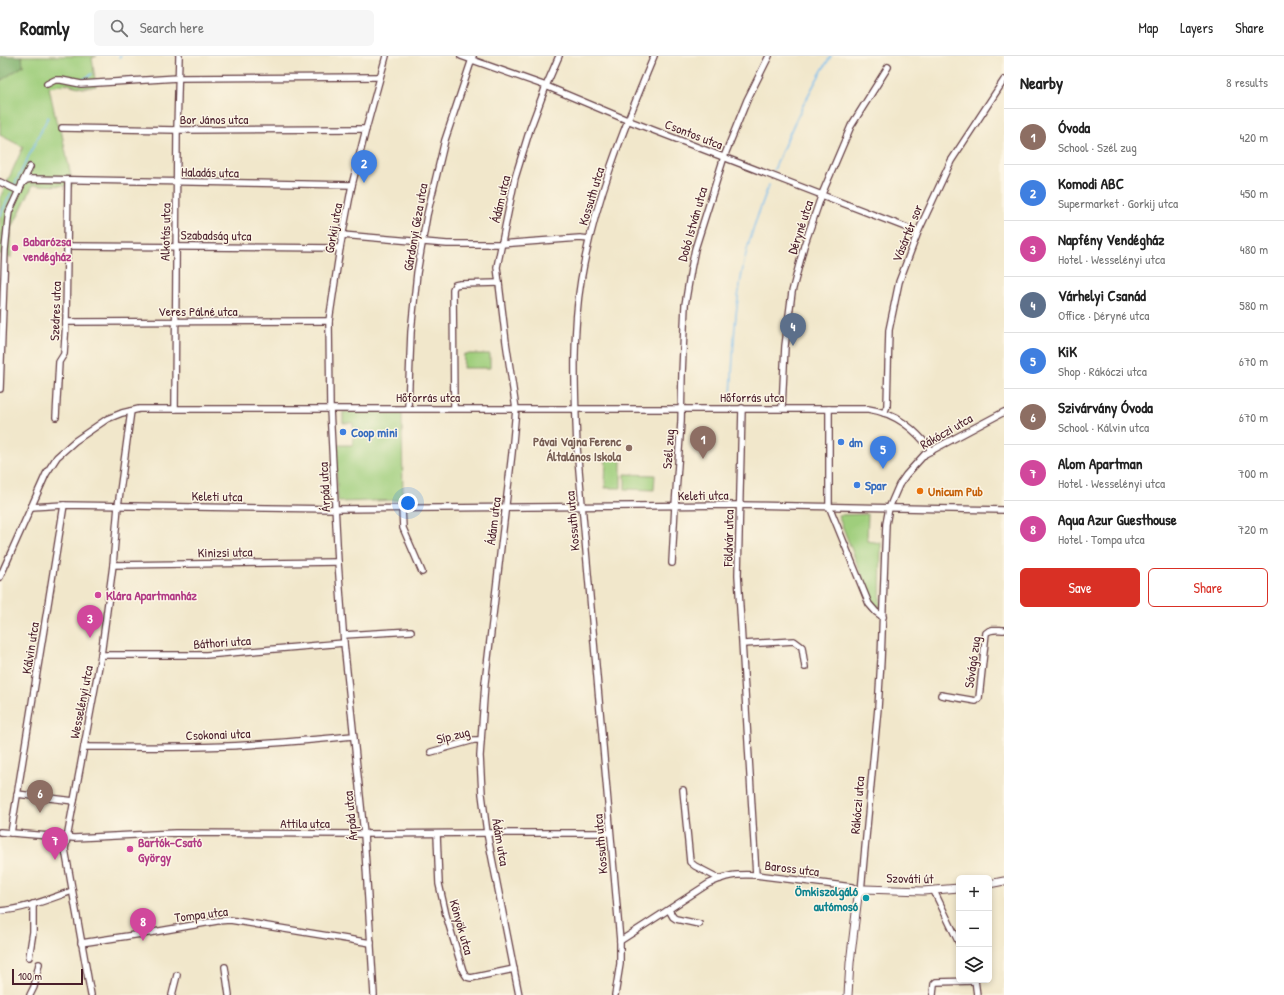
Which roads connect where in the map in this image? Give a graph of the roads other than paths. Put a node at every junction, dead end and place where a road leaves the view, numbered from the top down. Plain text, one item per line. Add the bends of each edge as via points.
1 (179, 56) edge
2 (386, 56) edge
3 (461, 56) edge
4 (559, 56) edge
5 (654, 56) edge
6 (770, 56) edge
7 (472, 58) edge
8 (888, 67) dead end
9 (380, 77) junction
10 (178, 78) junction
11 (1004, 80) edge
12 (47, 84) dead end
13 (546, 86) junction
14 (628, 120) junction
15 (62, 128) dead end
16 (177, 130) junction
17 (366, 130) junction
18 (724, 157) junction
19 (30, 167) dead end
20 (68, 180) junction
21 (0, 182) edge
22 (177, 182) junction
23 (22, 184) junction
24 (352, 185) junction
25 (19, 191) junction
26 (822, 194) junction
27 (918, 232) junction
28 (342, 235) junction
29 (589, 239) junction
30 (422, 243) junction
31 (502, 244) junction
32 (68, 246) junction
33 (176, 246) junction
34 (340, 248) junction
35 (3, 249) edge
36 (499, 283) junction
37 (329, 321) junction
38 (66, 322) junction
39 (175, 322) junction
40 (1, 338) edge
41 (0, 389) edge
42 (408, 408) junction
43 (454, 408) junction
44 (681, 408) junction
45 (742, 408) junction
46 (782, 408) junction
47 (175, 409) junction
48 (330, 409) junction
49 (516, 409) junction
50 (575, 409) junction
51 (829, 409) junction
52 (131, 411) junction
53 (1004, 412) edge
54 (884, 413) junction
55 (56, 417) dead end
56 (932, 451) junction
57 (64, 505) junction
58 (739, 505) junction
59 (118, 506) junction
60 (675, 506) junction
61 (829, 506) junction
62 (31, 507) junction
63 (582, 507) junction
64 (402, 508) junction
65 (506, 508) junction
66 (889, 508) junction
67 (336, 509) junction
68 (1004, 510) edge
69 (338, 562) junction
70 (672, 563) dead end
71 (113, 565) junction
72 (422, 572) dead end
73 (0, 577) edge
74 (883, 617) junction
75 (1004, 630) edge
76 (411, 631) dead end
77 (344, 635) junction
78 (344, 643) junction
79 (743, 644) junction
80 (101, 655) junction
81 (805, 667) dead end
82 (941, 695) dead end
83 (353, 736) junction
84 (481, 740) junction
85 (84, 747) junction
86 (431, 752) dead end
87 (683, 790) dead end
88 (17, 794) junction
89 (74, 800) junction
90 (0, 832) edge
91 (11, 833) junction
92 (488, 833) junction
93 (610, 833) junction
94 (364, 834) junction
95 (436, 834) junction
96 (67, 838) junction
97 (756, 875) junction
98 (720, 879) junction
99 (1004, 882) edge
100 (992, 884) edge
101 (956, 888) edge
102 (72, 891) junction
103 (861, 891) junction
104 (934, 891) junction
105 (33, 904) junction
106 (669, 910) junction
107 (0, 911) edge
108 (699, 924) dead end
109 (956, 937) edge
110 (620, 941) junction
111 (81, 943) junction
112 (371, 943) junction
113 (30, 957) dead end
114 (39, 964) dead end
115 (225, 967) dead end
116 (514, 969) junction
117 (177, 975) dead end
118 (956, 981) edge
119 (975, 983) edge
120 (30, 995) edge
121 (91, 995) edge
122 (172, 995) edge
123 (230, 995) edge
124 (374, 995) edge
125 (519, 995) edge
126 (615, 995) edge
127 (848, 995) edge
128 (933, 995) edge
129 (977, 995) edge

1 - 10 street, Alkotás utca
2 - 9 street, Gorkij utca
3 - 7 street, Csontos utca
4 - 13 street, Ádám utca
5 - 14 street, Kossuth utca
6 - 18 street, Dobó István utca via 747,100
7 - 13 street, Csontos utca
7 - 30 street, Gárdonyi Géza utca via 445,140
8 - 26 street, Déryné utca via 851,126
9 - 10 street
9 - 17 street, Gorkij utca
10 - 12 street via 81,84 55,80
10 - 16 street, Alkotás utca
11 - 27 street, Vásártér sor via 951,161
13 - 14 street, Csontos utca
13 - 31 street, Ádám utca via 515,178
14 - 18 street, Csontos utca
14 - 29 street, Kossuth utca via 594,217
15 - 16 street, Bor János utca
16 - 17 street, Bor János utca
16 - 22 street, Alkotás utca
17 - 24 street, Gorkij utca
18 - 26 street, Csontos utca
18 - 44 street, Dobó István utca via 695,249 688,287
19 - 23 street
20 - 22 street, Haladás utca
20 - 23 street, Haladás utca via 31,179
20 - 32 street, Szedres utca
21 - 25 street
22 - 24 street, Haladás utca
22 - 33 street, Alkotás utca
23 - 25 street
24 - 28 street, Gorkij utca
25 - 35 street via 8,215
26 - 27 street, Csontos utca
26 - 46 street, Déryné utca via 792,292 785,346
27 - 54 street, Vásártér sor via 899,282 889,330 887,406
28 - 30 street
28 - 34 street, Gorkij utca
29 - 31 street
29 - 50 street, Kossuth utca via 576,327
30 - 31 street
30 - 42 street, Gárdonyi Géza utca via 411,332
31 - 36 street, Ádám utca via 497,267
32 - 33 street, Szabadság utca
32 - 38 street, Szedres utca
33 - 34 street, Szabadság utca
33 - 39 street, Alkotás utca
34 - 37 street, Gorkij utca
35 - 40 street
36 - 43 street via 460,284 455,285 453,289
36 - 49 street, Ádám utca
37 - 39 street, Veres Pálné utca
37 - 48 street, Gorkij utca
38 - 39 street, Veres Pálné utca
38 - 55 street, Szedres utca via 64,354 59,362
39 - 47 street, Alkotás utca
40 - 41 street
42 - 43 street, Hőforrás utca
42 - 48 street, Hőforrás utca
43 - 49 street, Hőforrás utca
44 - 45 street, Hőforrás utca
44 - 50 street, Hőforrás utca
44 - 60 street, Szél zug
45 - 46 street, Hőforrás utca
45 - 58 street, Földvár utca
46 - 51 street, Hőforrás utca
47 - 48 street, Hőforrás utca
47 - 52 street, Hőforrás utca
48 - 67 street, Árpád utca
49 - 50 street, Hőforrás utca
49 - 65 street, Ádám utca
50 - 63 street, Kossuth utca
51 - 54 street, Hőforrás utca via 868,408
51 - 61 street
52 - 59 street, Wesselényi utca
52 - 62 street, Hőforrás utca via 103,422 62,451 49,468
53 - 56 street, Rákóczi utca
54 - 56 street, Hőforrás utca via 904,423
56 - 66 street, Rákóczi utca via 925,454 906,474
57 - 59 street, Keleti utca
57 - 62 street, Keleti utca
57 - 88 street, Kálvin utca
58 - 60 street, Keleti utca
58 - 61 street, Keleti utca
58 - 79 street, Földvár utca via 738,575
59 - 67 street, Keleti utca
59 - 71 street, Wesselényi utca
60 - 63 street, Keleti utca
60 - 70 street, Szél zug
61 - 66 street, Keleti utca
61 - 74 street via 869,604
62 - 73 street, Hőforrás utca
63 - 65 street, Keleti utca
63 - 93 street, Kossuth utca
64 - 65 street, Keleti utca
64 - 67 street, Keleti utca
64 - 72 street via 403,528
65 - 84 street, Ádám utca via 485,683
66 - 68 street, Keleti utca
66 - 74 street, Rákóczi utca via 886,524
67 - 69 street, Árpád utca
69 - 71 street, Kinizsi utca
69 - 77 street, Árpád utca
71 - 80 street, Wesselényi utca
74 - 103 street, Rákóczi utca via 878,708
75 - 82 street, Sóvágó zug via 989,630 986,633 979,698 976,701
76 - 77 street
77 - 78 street, Árpád utca
78 - 80 street, Báthori utca via 206,655
78 - 83 street, Árpád utca
79 - 81 street via 794,641 802,647
79 - 97 street, Földvár utca
80 - 85 street, Wesselényi utca
83 - 85 street, Csokonai utca via 226,746
83 - 94 street, Árpád utca
84 - 86 street, Síp zug
84 - 92 street, Ádám utca via 482,794
85 - 89 street, Wesselényi utca
87 - 98 street via 690,862
88 - 89 street
88 - 91 street, Kálvin utca
89 - 96 street, Wesselényi utca
90 - 91 street, Attila utca
91 - 96 street, Attila utca
92 - 93 street, Attila utca
92 - 95 street, Attila utca
92 - 116 street, Ádám utca
93 - 110 street, Kossuth utca
94 - 95 street, Attila utca
94 - 96 street, Attila utca via 175,833
94 - 112 street, Árpád utca
95 - 116 street, Könyök utca via 439,884 463,971 471,978
96 - 102 street, Wesselényi utca via 65,849
97 - 98 street, Baross utca via 737,874
97 - 103 street, Baross utca via 852,887
98 - 106 street, Baross utca
99 - 100 main road
101 - 104 main road, Szováti út
102 - 105 street
102 - 111 street, Wesselényi utca
103 - 104 main road, Szováti út via 865,888
103 - 127 main road, Rákóczi utca via 858,896 853,933
104 - 109 street
105 - 107 street
105 - 113 street
106 - 108 street via 676,919
106 - 110 street, Baross utca
110 - 126 street, Kossuth utca via 620,964
111 - 112 street, Tompa utca via 230,920
111 - 121 street, Wesselényi utca
112 - 124 street, Árpád utca
114 - 120 street
115 - 123 street
116 - 125 street, Ádám utca
117 - 122 street
118 - 128 street via 936,982
119 - 129 street

